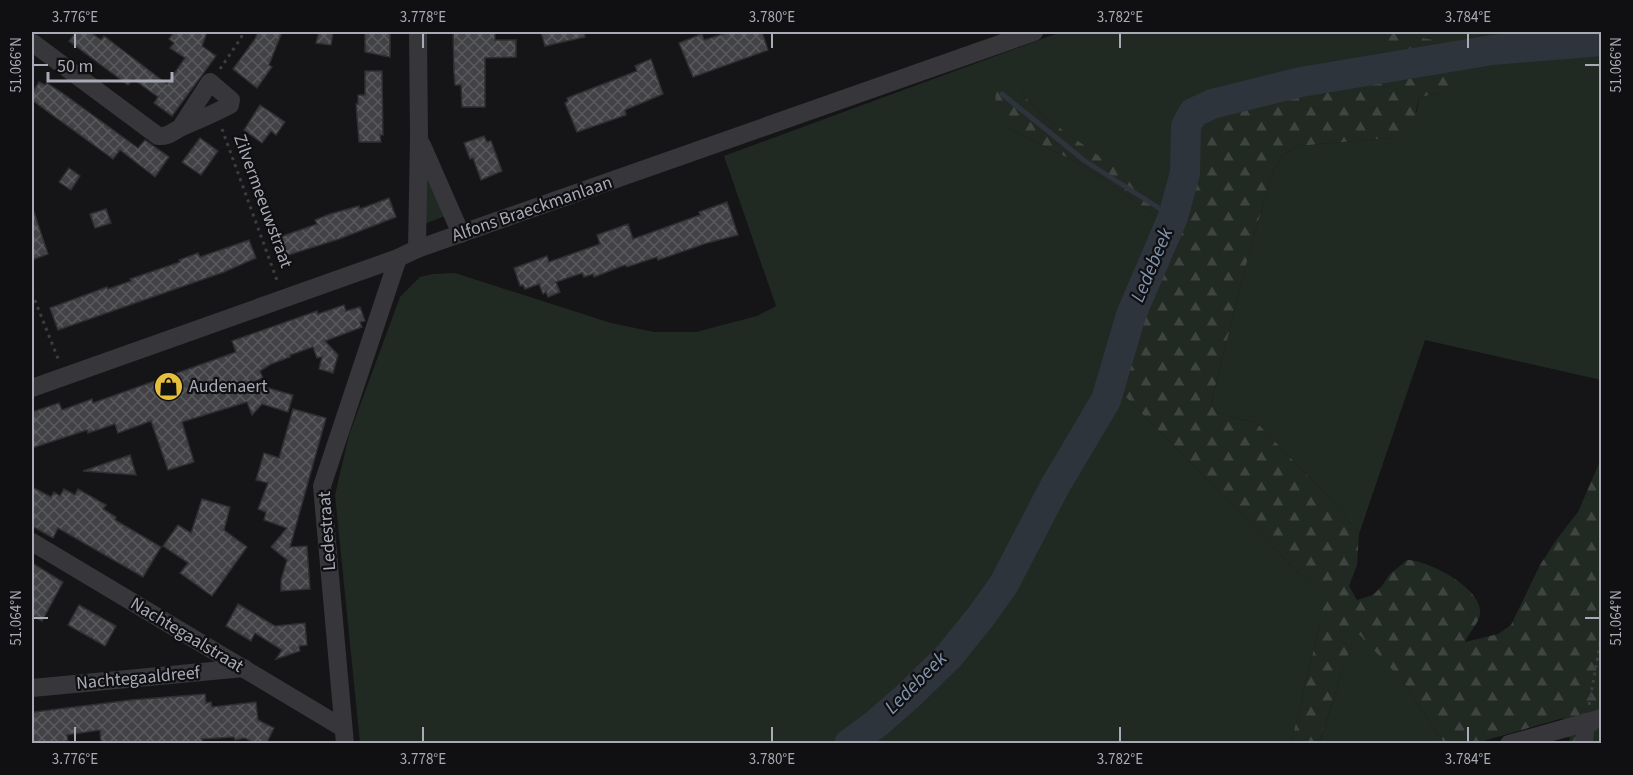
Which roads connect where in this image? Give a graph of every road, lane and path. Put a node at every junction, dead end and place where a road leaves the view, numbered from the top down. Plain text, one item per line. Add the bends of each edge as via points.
1 (243, 32) edge
2 (418, 32) edge
3 (1034, 32) edge
4 (34, 40) edge
5 (210, 82) junction
6 (217, 113) junction
7 (180, 128) junction
8 (419, 137) junction
9 (461, 234) junction
10 (417, 249) junction
11 (398, 258) junction
12 (32, 293) edge
13 (283, 297) junction
14 (65, 376) junction
15 (32, 388) edge
16 (32, 542) edge
17 (1602, 633) edge
18 (244, 669) junction
19 (32, 688) edge
20 (1594, 720) edge
21 (344, 736) edge
22 (1509, 744) edge
23 (1584, 744) edge

1 - 5 path
2 - 8 street
3 - 9 street, Alfons Braeckmanlaan
4 - 7 street via 158,136
5 - 6 street via 231,100
5 - 7 street
6 - 7 street
6 - 13 path, Zilvermeeuwstraat
8 - 9 street
8 - 10 street
9 - 10 street, Alfons Braeckmanlaan
10 - 11 street, Alfons Braeckmanlaan
11 - 13 street, Alfons Braeckmanlaan
11 - 21 street, Ledestraat via 322,486
12 - 14 path
13 - 14 street, Alfons Braeckmanlaan
14 - 15 street, Alfons Braeckmanlaan
16 - 18 street, Nachtegaalstraat
17 - 20 path
18 - 19 street, Nachtegaaldreef
18 - 21 street, Nachtegaalstraat
20 - 22 street
20 - 23 street

